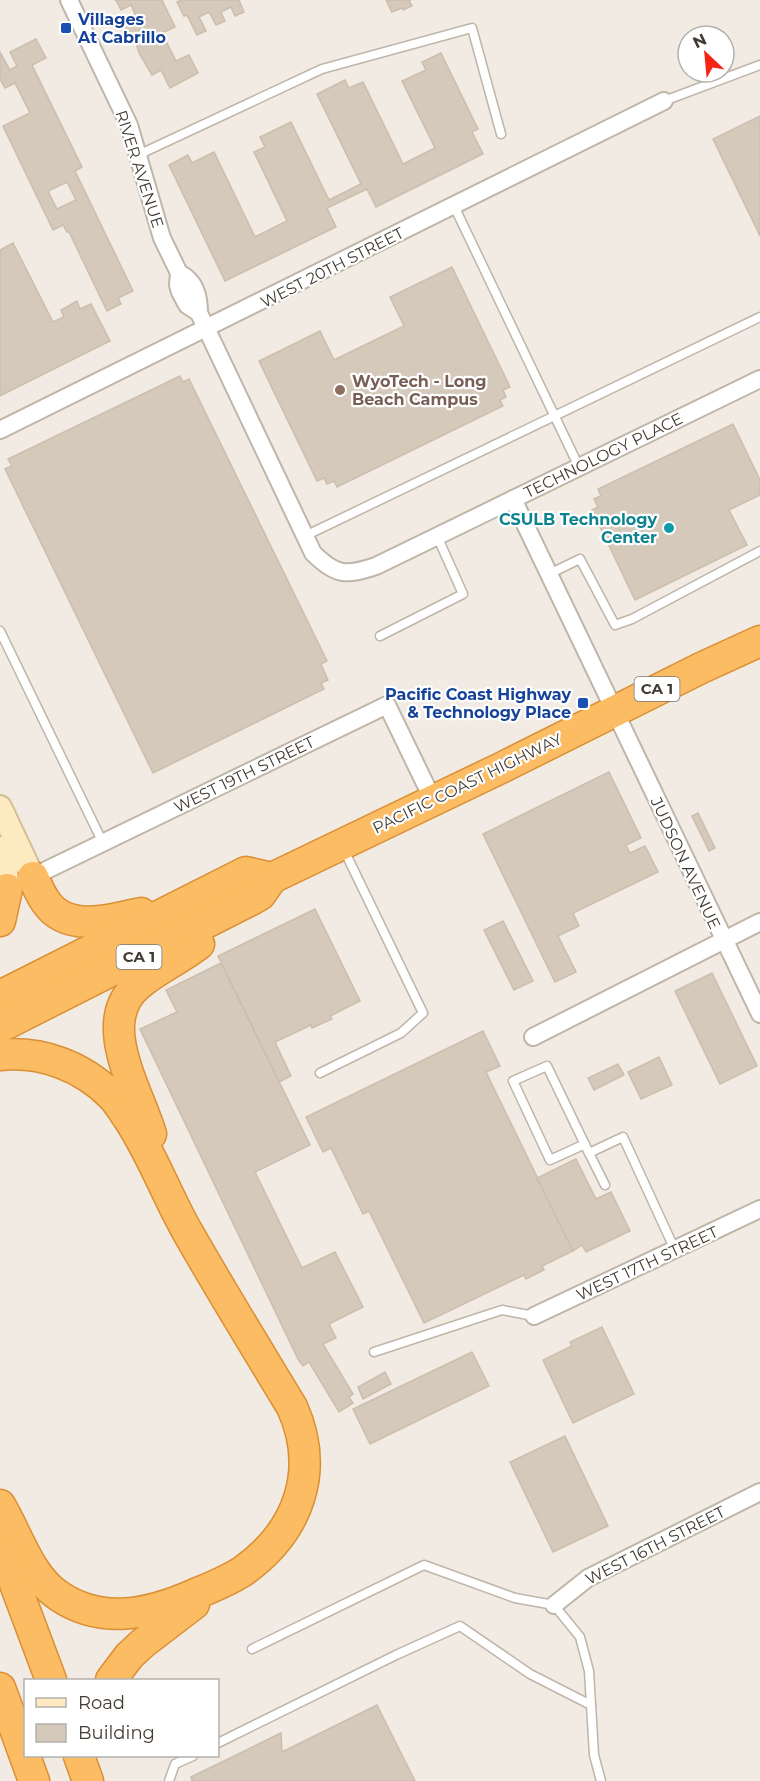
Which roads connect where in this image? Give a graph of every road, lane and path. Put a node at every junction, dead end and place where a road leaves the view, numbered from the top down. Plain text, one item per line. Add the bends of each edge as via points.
1 (69, 0) edge
2 (760, 65) edge
3 (664, 101) joint
4 (501, 134) dead end
5 (138, 155) junction
6 (454, 206) junction
7 (760, 317) edge
8 (207, 329) junction
9 (760, 379) edge
10 (554, 415) junction
11 (0, 430) edge
12 (579, 467) junction
13 (513, 499) junction
14 (305, 536) junction
15 (437, 536) junction
16 (760, 551) edge
17 (549, 574) junction
18 (0, 631) edge
19 (380, 636) dead end
20 (760, 641) edge
21 (614, 711) junction
22 (432, 800) junction
23 (0, 807) edge
24 (103, 843) junction
25 (341, 845) junction
26 (0, 848) edge
27 (20, 883) junction
28 (262, 889) junction
29 (182, 904) junction
30 (0, 921) edge
31 (760, 922) edge
32 (723, 940) junction
33 (0, 996) edge
34 (760, 1014) edge
35 (0, 1027) edge
36 (534, 1037) dead end
37 (0, 1055) edge
38 (320, 1073) dead end
39 (585, 1144) junction
40 (589, 1153) junction
41 (605, 1185) dead end
42 (167, 1188) junction
43 (760, 1209) edge
44 (675, 1250) junction
45 (534, 1316) joint
46 (374, 1352) dead end
47 (760, 1492) edge
48 (0, 1505) edge
49 (0, 1544) edge
50 (224, 1582) junction
51 (554, 1605) junction
52 (252, 1649) dead end
53 (51, 1679) edge
54 (112, 1679) edge
55 (0, 1688) edge
56 (591, 1705) junction
57 (219, 1743) edge
58 (0, 1750) edge
59 (24, 1754) edge
60 (25, 1757) edge
61 (80, 1757) edge
62 (99, 1757) edge
63 (189, 1757) edge
64 (16, 1781) edge
65 (34, 1781) edge
66 (88, 1781) edge
67 (103, 1781) edge
68 (169, 1781) edge
69 (601, 1781) edge

1 - 5 street, RIVER AVENUE via 129,125
2 - 3 lane
3 - 6 street, WEST 20TH STREET
4 - 5 lane via 472,27 322,69
5 - 8 street, RIVER AVENUE via 162,238 179,273 178,285 187,305 199,313
6 - 8 street, WEST 20TH STREET
6 - 10 lane
7 - 10 lane
8 - 11 street, WEST 20TH STREET
8 - 14 street, TECHNOLOGY PLACE
9 - 12 street, TECHNOLOGY PLACE
10 - 12 lane
10 - 14 lane
12 - 13 street, TECHNOLOGY PLACE
13 - 15 street, TECHNOLOGY PLACE
13 - 17 street, JUDSON AVENUE
14 - 15 street, TECHNOLOGY PLACE via 313,553 328,567 341,572 359,572 376,566
15 - 19 lane via 463,594
16 - 17 lane via 615,625 580,559
17 - 21 street, JUDSON AVENUE
18 - 24 lane
20 - 21 highway, PACIFIC COAST HIGHWAY / CA 1
21 - 22 highway, PACIFIC COAST HIGHWAY / CA 1
21 - 32 street, JUDSON AVENUE
22 - 24 street, WEST 19TH STREET via 387,705
22 - 25 highway, PACIFIC COAST HIGHWAY / CA 1
23 - 27 main road
24 - 27 street, WEST 19TH STREET
25 - 28 highway, PACIFIC COAST HIGHWAY / CA 1
25 - 38 lane via 423,1013 401,1033
26 - 27 main road
27 - 29 highway via 59,914 78,921 102,921
27 - 30 highway
28 - 29 highway, CA 1 via 246,872
28 - 35 highway, PACIFIC COAST HIGHWAY / CA 1
28 - 42 highway via 186,955 138,984 119,1013 124,1058
29 - 33 highway, CA 1
31 - 32 street
32 - 34 street, JUDSON AVENUE
32 - 36 street
37 - 42 highway via 44,1057 85,1074 113,1098
39 - 39 lane via 547,1066 513,1081 550,1160
39 - 40 lane
40 - 41 lane
40 - 44 lane via 623,1137
42 - 50 highway via 186,1229 292,1407 304,1447 304,1474 297,1507 288,1524 265,1553
43 - 44 street, WEST 17TH STREET
44 - 45 street, WEST 17TH STREET
45 - 46 lane via 502,1310
47 - 51 street, WEST 16TH STREET via 588,1578
48 - 50 highway via 39,1577 58,1595 96,1613 142,1613
49 - 53 highway
50 - 54 highway via 143,1643
51 - 52 lane via 515,1598 424,1564
51 - 56 lane via 580,1637 589,1671
55 - 59 highway
56 - 57 lane via 530,1674 459,1626
56 - 69 lane via 594,1755
58 - 64 highway
60 - 65 highway
61 - 66 highway
62 - 67 highway
63 - 68 lane via 175,1764

